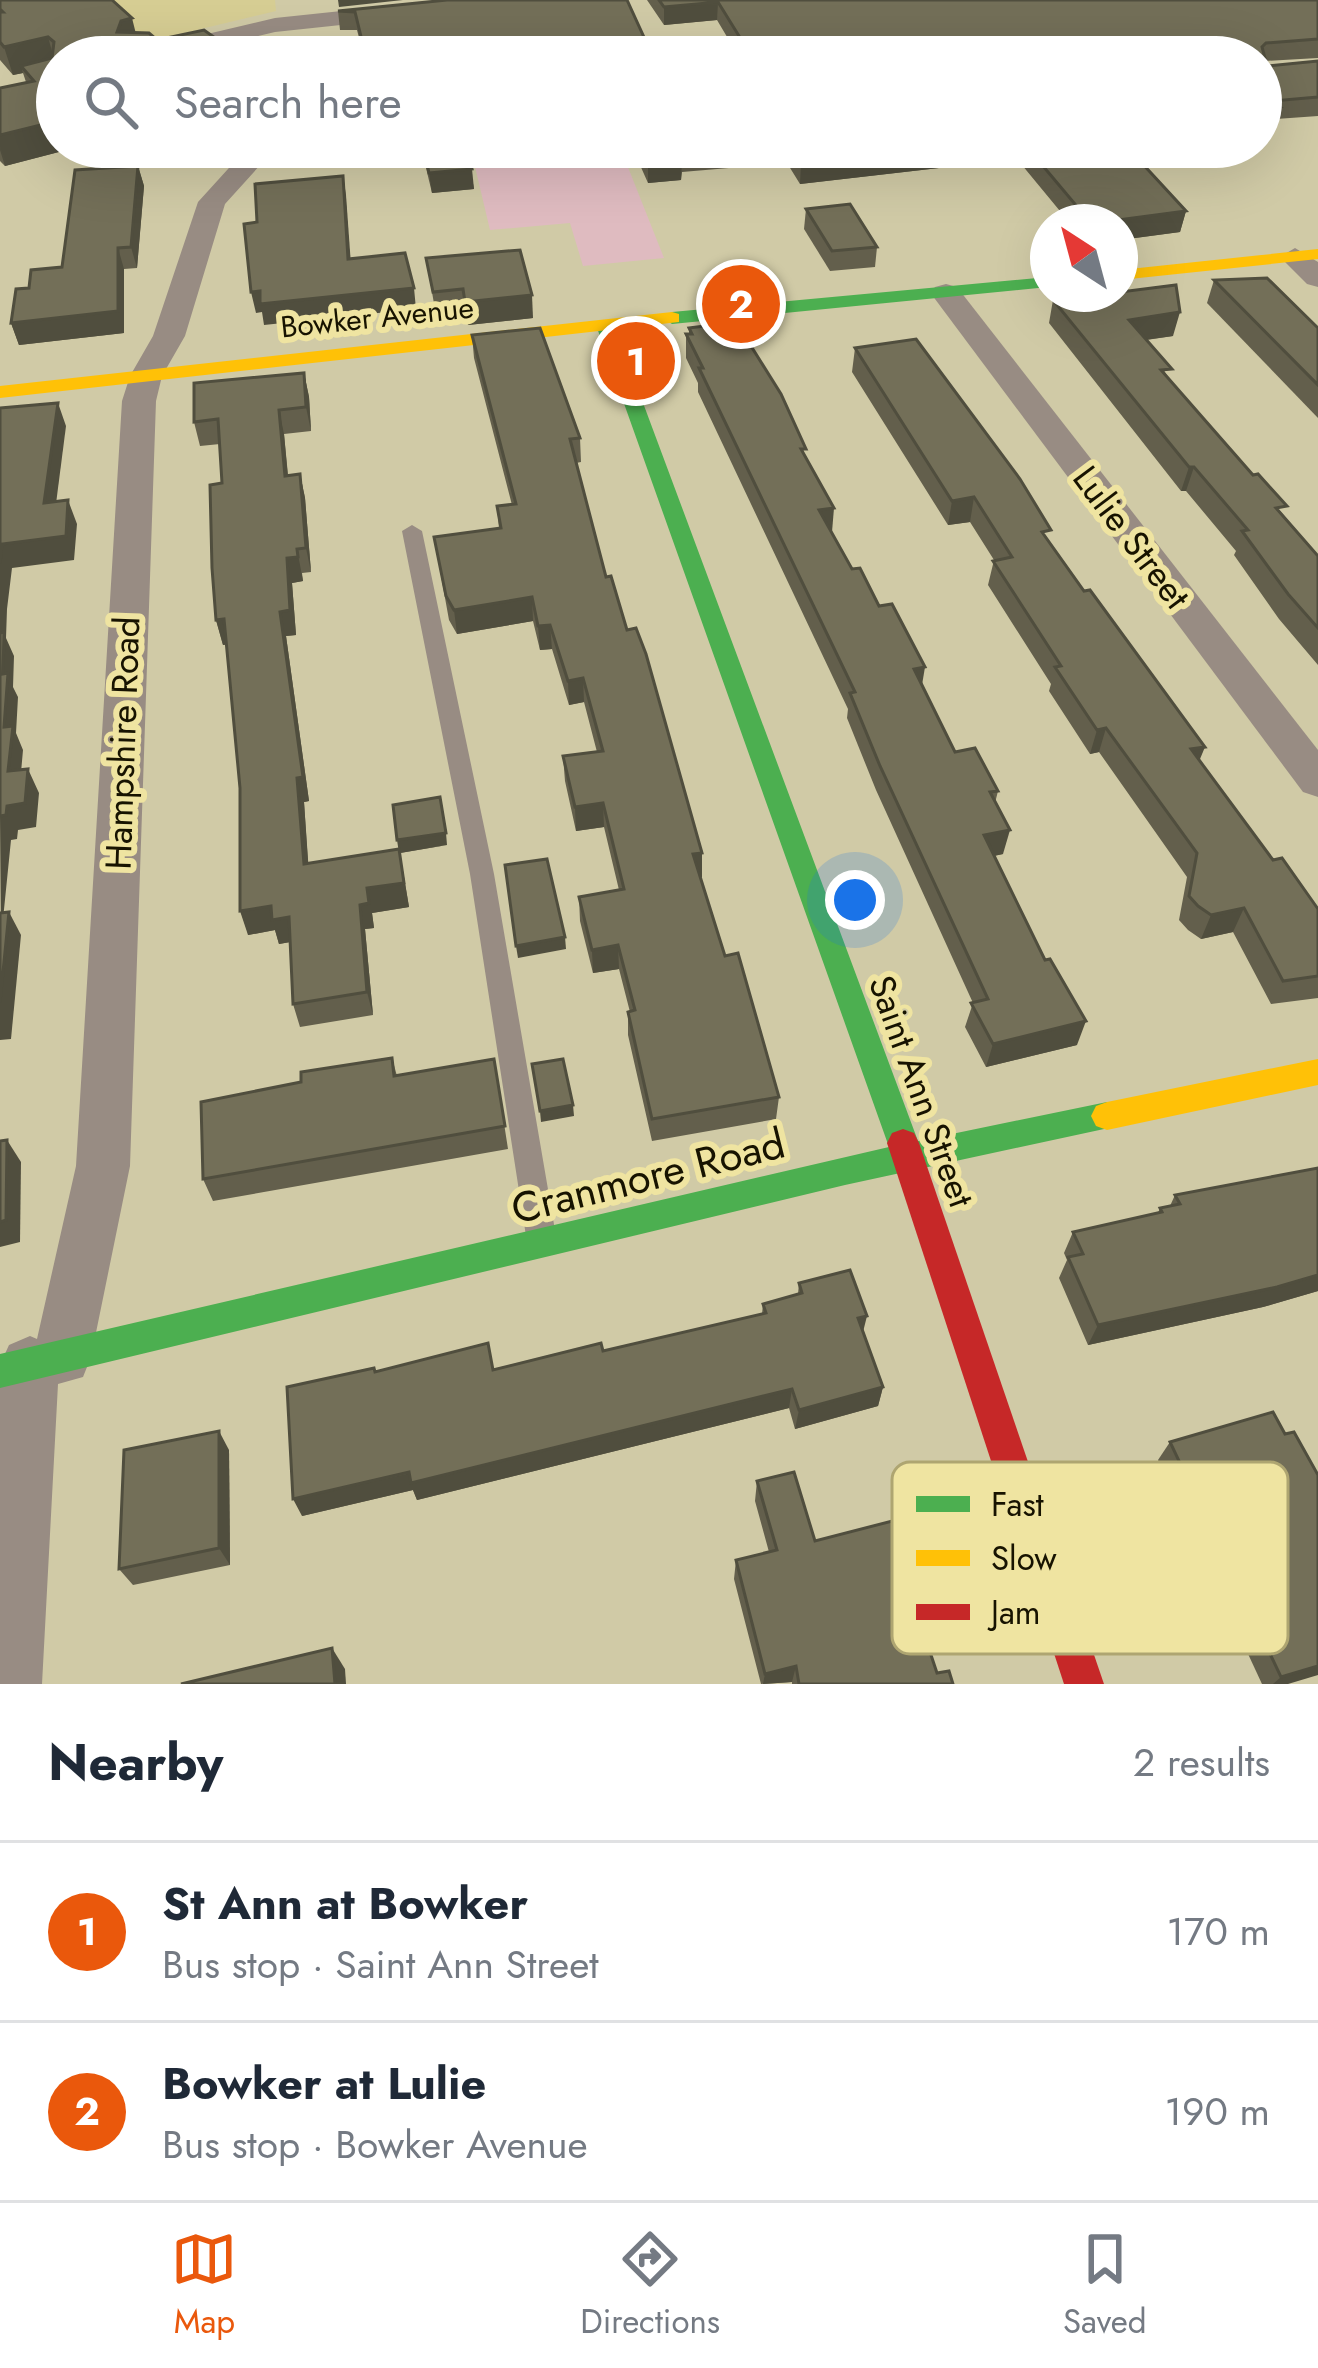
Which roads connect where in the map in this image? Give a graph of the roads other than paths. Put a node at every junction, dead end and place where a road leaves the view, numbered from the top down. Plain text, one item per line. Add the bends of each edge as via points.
1 (510, 0) edge
2 (446, 3) edge
3 (299, 22) edge
4 (235, 36) edge
5 (243, 168) edge
6 (1306, 255) edge
7 (1138, 273) edge
8 (1318, 278) edge
9 (1030, 284) edge
10 (946, 293) junction
11 (605, 325) junction
12 (146, 376) junction
13 (0, 392) edge
14 (412, 531) dead end
15 (1318, 781) edge
16 (1318, 1072) edge
17 (910, 1158) junction
18 (542, 1245) junction
19 (31, 1364) edge
20 (1011, 1462) edge
21 (1074, 1654) edge
22 (8, 1684) edge
23 (1084, 1684) edge

1 - 2 street
2 - 3 street
3 - 4 street
5 - 12 street, Hampshire Road via 212,202 169,336
6 - 7 street
6 - 8 street
9 - 10 street, Bowker Avenue
10 - 11 street, Bowker Avenue
10 - 15 street, Lulie Street
11 - 12 street, Bowker Avenue
11 - 17 street, Saint Ann Street
12 - 13 street, Bowker Avenue
12 - 19 street, Hampshire Road via 130,551 103,1166
14 - 18 lane via 482,874
16 - 17 street, Cranmore Road
17 - 18 street, Cranmore Road
17 - 20 street, Saint Ann Street
18 - 19 street, Cranmore Road
19 - 22 street, Hampshire Road
21 - 23 street, Saint Ann Street

